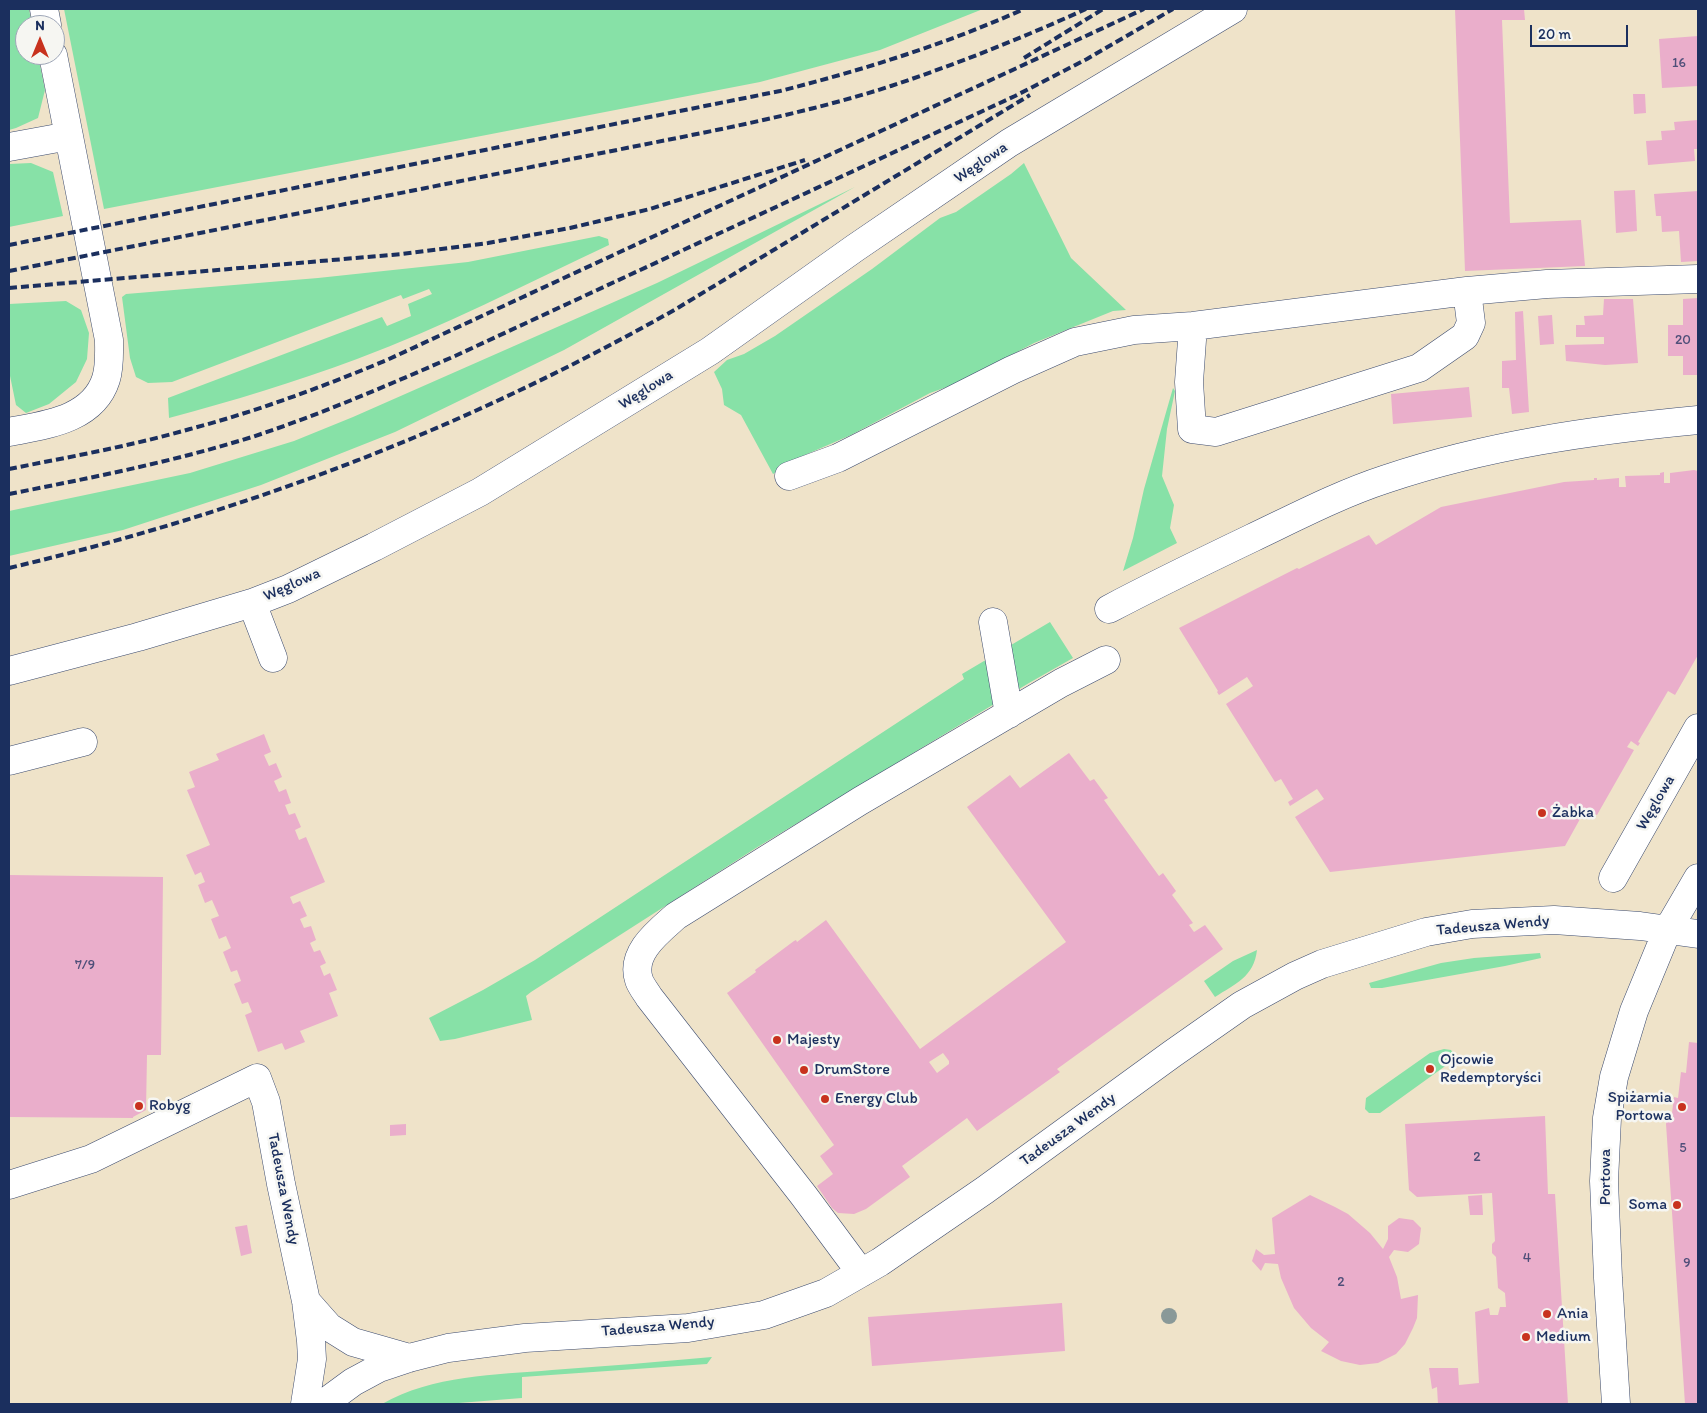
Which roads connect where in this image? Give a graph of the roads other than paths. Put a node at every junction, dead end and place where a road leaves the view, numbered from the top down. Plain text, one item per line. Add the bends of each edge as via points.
1 (1234, 9) edge
2 (55, 65) edge
3 (69, 136) junction
4 (9, 147) edge
5 (1698, 279) edge
6 (1467, 291) junction
7 (1193, 326) junction
8 (1698, 420) edge
9 (9, 432) edge
10 (789, 476) dead end
11 (252, 603) junction
12 (1109, 609) dead end
13 (993, 622) dead end
14 (273, 658) dead end
15 (1106, 660) dead end
16 (9, 671) edge
17 (1008, 714) junction
18 (1698, 728) edge
19 (83, 742) dead end
20 (9, 761) edge
21 (1613, 878) dead end
22 (1698, 878) edge
23 (1667, 930) junction
24 (1698, 934) edge
25 (9, 1185) edge
26 (861, 1273) junction
27 (306, 1301) junction
28 (409, 1358) junction
29 (305, 1404) edge
30 (323, 1404) edge
31 (1616, 1404) edge

1 - 11 street, Węglowa via 1009,143 710,351 480,492 288,589
2 - 3 street
3 - 4 street
3 - 9 street via 109,340 110,361 106,380 84,410 56,422
5 - 6 street via 1547,284
6 - 7 street
6 - 7 street via 1471,323 1465,336 1419,368 1216,432 1192,428 1189,382
7 - 10 street via 1134,330 1075,342 1012,370 838,458
8 - 12 street via 1546,440 1440,463 1385,479 1316,507
11 - 14 street
11 - 16 street, Węglowa via 138,638
13 - 17 street
15 - 17 street
17 - 26 street via 860,801 676,916 652,937 641,954 638,966 640,980 649,997
18 - 21 street, Węglowa
19 - 20 street
22 - 23 street
23 - 24 street, Tadeusza Wendy
23 - 26 street, Tadeusza Wendy via 1554,920 1472,924 1426,932 1322,964 1242,1005 985,1190
23 - 31 street, Portowa via 1634,1011 1618,1061 1607,1118 1604,1181
25 - 27 street, Tadeusza Wendy via 90,1159 257,1078 266,1102
26 - 28 street, Tadeusza Wendy via 826,1293 764,1315 688,1328 525,1338 448,1348
27 - 28 street, Tadeusza Wendy via 329,1327 353,1342
27 - 29 street, Tadeusza Wendy via 312,1359
28 - 30 street, Tadeusza Wendy via 379,1368

